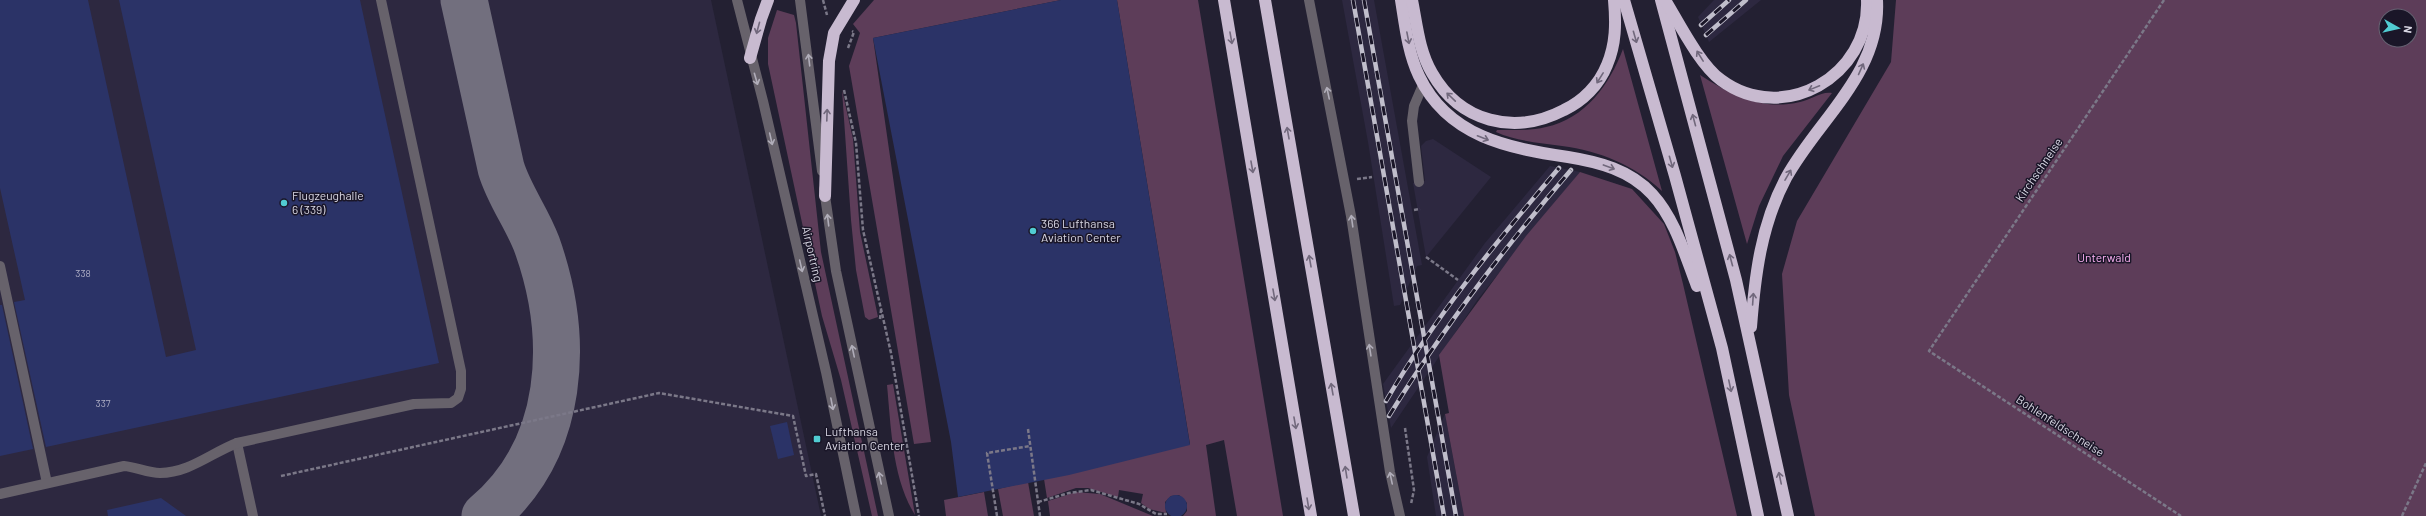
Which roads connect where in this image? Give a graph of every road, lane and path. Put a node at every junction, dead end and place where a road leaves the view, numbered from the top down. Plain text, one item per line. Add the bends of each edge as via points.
1 (381, 0) edge
2 (737, 0) edge
3 (768, 0) edge
4 (800, 0) edge
5 (823, 0) edge
6 (854, 0) edge
7 (1224, 0) edge
8 (1265, 0) edge
9 (1309, 0) edge
10 (1401, 0) edge
11 (1412, 0) edge
12 (1614, 0) edge
13 (1624, 0) edge
14 (1661, 0) edge
15 (1665, 0) edge
16 (1867, 0) edge
17 (1877, 0) edge
18 (2164, 0) edge
19 (838, 25) junction
20 (847, 51) dead end
21 (750, 58) junction
22 (844, 85) dead end
23 (1423, 85) junction
24 (1372, 177) dead end
25 (1358, 179) dead end
26 (1419, 182) dead end
27 (825, 196) junction
28 (1420, 208) dead end
29 (1414, 210) dead end
30 (1426, 257) dead end
31 (0, 266) edge
32 (1458, 280) dead end
33 (882, 307) junction
34 (880, 319) dead end
35 (1751, 338) junction
36 (1722, 348) junction
37 (1929, 351) joint
38 (894, 384) dead end
39 (898, 393) junction
40 (1405, 428) dead end
41 (1028, 430) dead end
42 (237, 443) junction
43 (1030, 446) junction
44 (2426, 463) edge
45 (281, 476) dead end
46 (1413, 479) dead end
47 (47, 483) junction
48 (0, 494) edge
49 (1038, 502) junction
50 (1167, 514) dead end
51 (253, 516) edge
52 (825, 516) edge
53 (856, 516) edge
54 (889, 516) edge
55 (919, 516) edge
56 (998, 516) edge
57 (1040, 516) edge
58 (1310, 516) edge
59 (1354, 516) edge
60 (1400, 516) edge
61 (1758, 516) edge
62 (1788, 516) edge
63 (2181, 516) edge
64 (2402, 516) edge

1 - 42 street via 461,371 460,393 458,398 450,403 414,404
2 - 21 street, Airportring
3 -> 21 highway
27 -> 4 street, Airportring
5 - 19 path via 828,21
6 - 19 highway
7 -> 58 highway
59 -> 8 highway
60 -> 9 street via 1390,472 1351,216
10 -> 23 highway via 1415,66
12 -> 11 highway via 1616,36 1607,66 1598,81 1587,95 1572,106 1551,117 1520,124 1500,123 1478,117 1448,94 1427,63 1420,46
13 -> 36 highway
35 -> 14 highway
16 -> 15 highway via 1865,25 1859,42 1840,70 1820,86 1781,97 1750,94 1720,80 1708,69
35 -> 17 highway via 1756,270 1768,218 1786,177 1856,80 1868,55 1874,33
18 - 37 path, Kirchschneise
19 - 20 path via 854,32
27 -> 19 highway via 829,61
21 -> 53 street, Airportring via 763,101 826,372
22 - 33 path via 856,143 863,230
23 - 26 street via 1414,106 1412,121
23 -> 36 highway via 1448,115 1478,136 1530,152 1589,160 1624,173 1644,186 1664,209 1674,228
24 - 25 path
54 -> 27 street, Airportring via 836,272
28 - 29 path
30 - 32 path
31 - 47 street
33 - 34 path
33 - 39 path
62 -> 35 highway
36 -> 61 highway
37 - 63 path, Bohlenfeldschneise
38 - 39 path
39 - 55 path
40 - 46 path
41 - 43 path
42 - 47 street via 220,450 195,466 161,473 124,466
42 - 51 street
43 - 49 path
43 - 56 path via 987,453
44 - 64 path
45 - 52 path via 659,393 793,416 806,476 816,474
47 - 48 street
49 - 50 path via 1091,490 1139,504 1156,514
49 - 57 path

